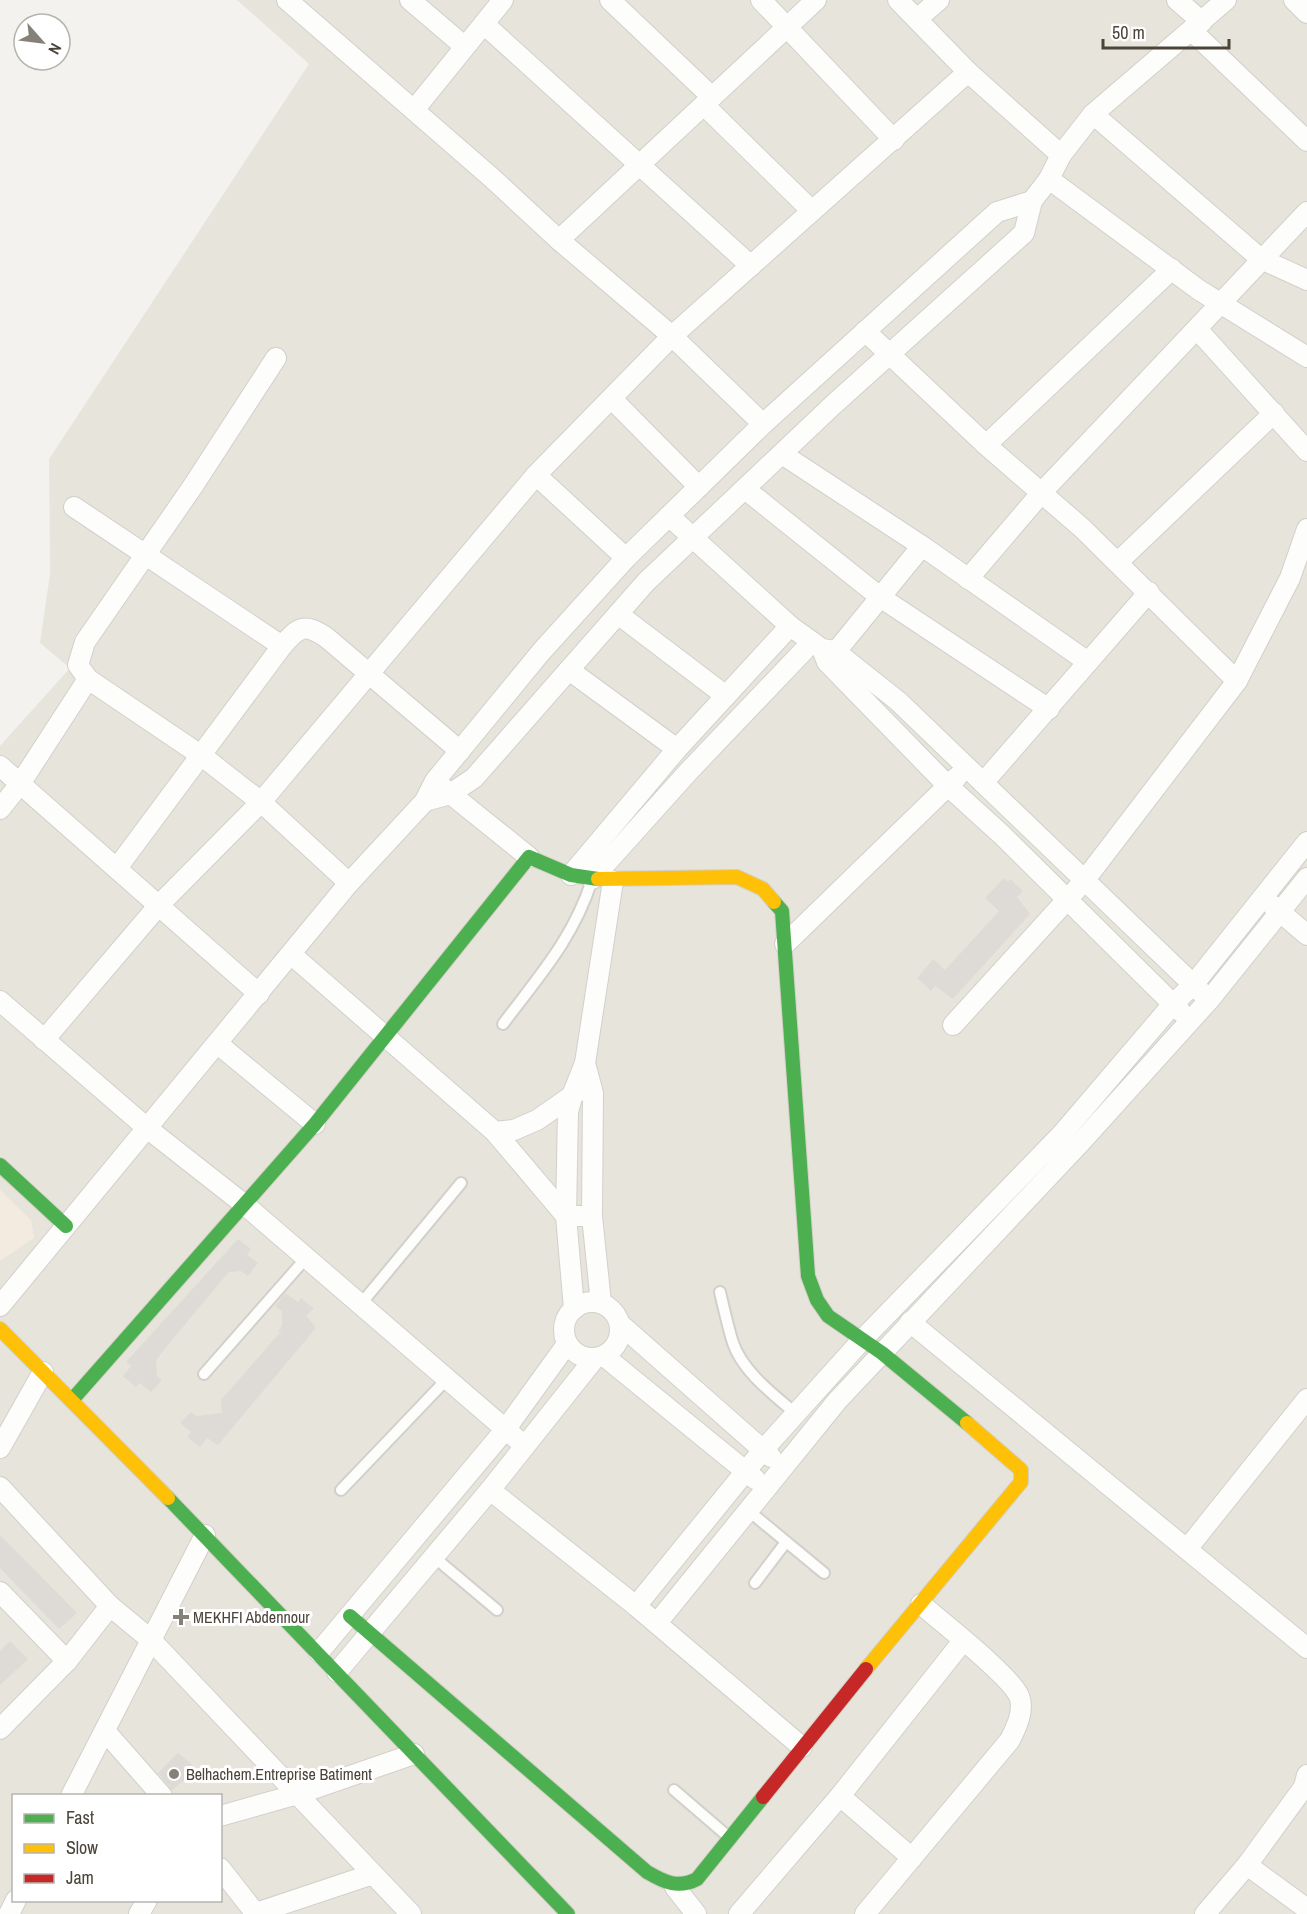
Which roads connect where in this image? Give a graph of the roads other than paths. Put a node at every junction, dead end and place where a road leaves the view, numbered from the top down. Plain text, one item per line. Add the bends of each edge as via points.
1 (287, 0) edge
2 (410, 0) edge
3 (503, 0) edge
4 (610, 0) edge
5 (760, 0) edge
6 (816, 0) edge
7 (898, 0) edge
8 (939, 0) edge
9 (1177, 0) edge
10 (1226, 0) edge
11 (1294, 0) edge
12 (1307, 13) edge
13 (917, 19) junction
14 (484, 24) junction
15 (1197, 27) junction
16 (788, 28) junction
17 (464, 46) junction
18 (968, 72) junction
19 (708, 101) junction
20 (414, 110) junction
21 (1093, 114) junction
22 (894, 140) junction
23 (1307, 141) edge
24 (1061, 155) junction
25 (640, 165) junction
26 (1049, 179) junction
27 (1032, 201) junction
28 (812, 211) junction
29 (1307, 212) edge
30 (559, 240) junction
31 (1261, 259) junction
32 (751, 266) junction
33 (1173, 269) junction
34 (1307, 280) edge
35 (1220, 303) junction
36 (1197, 329) junction
37 (865, 331) junction
38 (672, 336) junction
39 (890, 355) junction
40 (1307, 357) edge
41 (276, 358) dead end
42 (612, 399) junction
43 (1274, 413) junction
44 (763, 424) junction
45 (986, 445) junction
46 (1307, 451) edge
47 (782, 454) junction
48 (536, 475) junction
49 (699, 487) junction
50 (745, 489) junction
51 (1043, 491) junction
52 (74, 507) dead end
53 (669, 516) junction
54 (1307, 529) edge
55 (693, 537) junction
56 (922, 546) junction
57 (144, 555) junction
58 (626, 558) junction
59 (1118, 562) junction
60 (1299, 577) edge
61 (968, 579) junction
62 (1149, 592) junction
63 (880, 597) junction
64 (618, 614) junction
65 (790, 627) junction
66 (282, 646) junction
67 (824, 651) junction
68 (1088, 662) junction
69 (569, 670) junction
70 (371, 674) junction
71 (88, 679) junction
72 (1237, 681) junction
73 (726, 696) junction
74 (1049, 709) junction
75 (677, 749) junction
76 (460, 751) junction
77 (202, 756) junction
78 (0, 766) edge
79 (968, 767) junction
80 (435, 781) junction
81 (983, 783) junction
82 (20, 784) junction
83 (948, 786) junction
84 (450, 794) junction
85 (425, 801) junction
86 (261, 802) junction
87 (0, 809) edge
88 (1307, 842) edge
89 (529, 857) junction
90 (117, 867) junction
91 (571, 875) junction
92 (1307, 878) edge
93 (592, 879) junction
94 (613, 881) junction
95 (1084, 881) junction
96 (349, 883) junction
97 (1262, 898) junction
98 (1066, 901) junction
99 (159, 905) junction
100 (1281, 912) junction
101 (1307, 935) edge
102 (785, 944) junction
103 (291, 956) junction
104 (1193, 985) junction
105 (258, 994) junction
106 (1210, 999) junction
107 (0, 1001) edge
108 (1173, 1004) junction
109 (1190, 1019) junction
110 (502, 1024) dead end
111 (953, 1025) dead end
112 (387, 1038) junction
113 (44, 1040) junction
114 (218, 1044) junction
115 (585, 1063) junction
116 (573, 1093) junction
117 (593, 1093) junction
118 (315, 1124) junction
119 (147, 1128) junction
120 (495, 1132) junction
121 (0, 1165) edge
122 (461, 1183) dead end
123 (245, 1205) junction
124 (566, 1216) junction
125 (592, 1216) junction
126 (66, 1226) junction
127 (306, 1258) junction
128 (720, 1292) dead end
129 (601, 1303) junction
130 (360, 1305) junction
131 (0, 1306) edge
132 (574, 1308) junction
133 (910, 1322) junction
134 (620, 1324) junction
135 (0, 1329) edge
136 (862, 1340) junction
137 (567, 1344) junction
138 (882, 1353) junction
139 (599, 1357) junction
140 (44, 1372) junction
141 (204, 1374) dead end
142 (447, 1379) junction
143 (1307, 1399) edge
144 (72, 1400) junction
145 (795, 1413) junction
146 (505, 1430) junction
147 (525, 1446) junction
148 (0, 1448) edge
149 (762, 1450) junction
150 (785, 1468) junction
151 (745, 1472) junction
152 (0, 1487) edge
153 (767, 1488) junction
154 (341, 1490) dead end
155 (490, 1490) junction
156 (749, 1511) junction
157 (205, 1535) junction
158 (786, 1542) junction
159 (1187, 1549) junction
160 (434, 1557) junction
161 (824, 1573) dead end
162 (755, 1583) dead end
163 (0, 1592) edge
164 (921, 1604) junction
165 (110, 1606) junction
166 (636, 1606) junction
167 (497, 1610) dead end
168 (350, 1616) junction
169 (657, 1623) junction
170 (369, 1633) junction
171 (150, 1640) junction
172 (963, 1641) junction
173 (1307, 1648) edge
174 (319, 1652) junction
175 (67, 1661) junction
176 (337, 1672) junction
177 (0, 1729) edge
178 (105, 1731) junction
179 (802, 1747) junction
180 (414, 1754) junction
181 (1306, 1784) edge
182 (674, 1790) dead end
183 (72, 1794) edge
184 (160, 1794) edge
185 (298, 1794) junction
186 (840, 1796) junction
187 (222, 1815) edge
188 (731, 1839) junction
189 (912, 1858) junction
190 (1247, 1865) junction
191 (222, 1871) edge
192 (373, 1874) junction
193 (675, 1887) junction
194 (1307, 1909) edge
195 (254, 1913) edge
196 (411, 1914) edge
197 (568, 1914) edge
198 (696, 1914) edge
199 (739, 1914) edge
200 (865, 1914) edge
201 (1206, 1914) edge

1 - 20 street
2 - 17 street
3 - 14 street
4 - 19 street
5 - 16 street
6 - 16 street
7 - 13 street
8 - 13 street
9 - 15 street
10 - 15 street
11 - 12 street
13 - 18 street
14 - 17 street
14 - 25 street
15 - 21 street
15 - 23 street
16 - 19 street
16 - 22 street
17 - 20 street
18 - 22 street
18 - 24 street
19 - 25 street
19 - 28 street
20 - 30 street
21 - 24 street
21 - 31 street
22 - 28 street
24 - 26 street
25 - 30 street
25 - 32 street
26 - 27 street
26 - 33 street
27 - 37 street via 997,212
27 - 39 street via 1024,233
28 - 32 street
29 - 31 street
30 - 38 street
31 - 34 street
31 - 35 street
32 - 38 street
33 - 35 street
33 - 45 street
35 - 36 street
35 - 40 street
36 - 43 street
36 - 51 street
37 - 39 street
37 - 44 street
38 - 42 street
38 - 44 street
39 - 45 street
39 - 47 street
41 - 57 street
42 - 48 street
42 - 49 street
43 - 46 street
43 - 59 street
44 - 49 street
45 - 51 street
47 - 50 street
47 - 56 street
48 - 58 street
48 - 70 street
49 - 53 street
50 - 55 street
50 - 63 street
51 - 59 street
51 - 61 street
52 - 57 street
53 - 55 street
53 - 58 street
54 - 60 street
55 - 64 street
55 - 65 street
56 - 61 street
56 - 63 street
57 - 66 street
57 - 71 street via 81,651 78,665
58 - 76 street via 541,652
59 - 62 street
60 - 72 street
61 - 68 street
62 - 68 street
62 - 72 street
63 - 67 street
63 - 74 street
64 - 69 street
64 - 73 street
65 - 67 street
65 - 73 street
66 - 70 street via 293,633 314,628
66 - 77 street
67 - 79 street via 898,701
67 - 83 street
67 - 93 street via 689,771
68 - 74 street
69 - 75 street
69 - 84 street via 474,778
70 - 76 street
70 - 86 street
71 - 77 street
71 - 82 street
72 - 95 street
73 - 75 street
74 - 81 street
75 - 91 street
76 - 80 street
77 - 86 street
77 - 90 street
78 - 82 street
79 - 81 street
79 - 83 street
80 - 84 street
80 - 85 street
81 - 95 street
82 - 87 street
82 - 90 street
83 - 98 street
83 - 102 street
84 - 85 street
84 - 89 street
85 - 96 street
86 - 96 street
86 - 99 street
88 - 97 street
89 - 91 street
89 - 112 street
90 - 99 street
91 - 93 street
92 - 100 street
93 - 94 street
93 - 110 lane via 569,935
94 - 102 street via 737,877 763,889 782,911
94 - 115 street
95 - 98 street
95 - 104 street
96 - 103 street
97 - 100 street
97 - 104 street
98 - 108 street
98 - 111 street
99 - 105 street
99 - 113 street
100 - 101 street
100 - 106 street
102 - 136 street via 808,1276 828,1316
103 - 105 street
103 - 112 street
104 - 106 street
104 - 108 street
105 - 114 street
106 - 109 street
107 - 113 street
108 - 109 street
108 - 136 street via 1062,1134
109 - 133 street via 1082,1142
112 - 118 street
112 - 120 street
113 - 119 street
114 - 118 street
114 - 119 street
115 - 116 street
115 - 117 street
116 - 117 street
116 - 120 street via 537,1120 514,1130
116 - 124 street via 568,1112
117 - 125 street
118 - 123 street
119 - 123 street
119 - 126 street
120 - 124 street
121 - 126 street
122 - 130 lane
123 - 127 street
123 - 144 street
124 - 125 street
124 - 132 street
125 - 129 street
126 - 131 street
127 - 130 street
127 - 141 lane
128 - 145 lane via 734,1345 744,1362
129 - 132 street
129 - 134 street via 610,1308
130 - 142 street
132 - 137 street via 564,1325
133 - 138 street
133 - 159 street
134 - 139 street via 618,1342
134 - 149 street
135 - 140 street
136 - 138 street
136 - 145 street
137 - 139 street via 579,1355
137 - 146 street
138 - 150 street via 837,1401
138 - 164 street via 1018,1465 1022,1476 1006,1503
139 - 147 street
139 - 151 street
140 - 144 street
140 - 148 street
142 - 146 street
142 - 154 lane
143 - 159 street
144 - 157 street
145 - 149 street
146 - 147 street
146 - 168 street
147 - 155 street
149 - 150 street
149 - 151 street
150 - 153 street
151 - 153 street
151 - 166 street
152 - 165 street
153 - 156 street
155 - 160 street
155 - 166 street
156 - 158 lane
156 - 169 street
157 - 171 street
157 - 174 street
158 - 161 lane
158 - 162 lane
159 - 173 street
160 - 167 lane
160 - 170 street
163 - 175 street
164 - 172 street
164 - 179 street
165 - 171 street
165 - 175 street
166 - 169 street
168 - 170 street
168 - 174 street
169 - 179 street
170 - 176 street
170 - 193 street via 647,1872
171 - 178 street
171 - 185 street
172 - 186 street
172 - 189 street via 1005,1678 1020,1697 1019,1719 1010,1740
174 - 176 street
175 - 177 street
176 - 180 street
178 - 183 street
178 - 184 street
179 - 188 street
180 - 185 street
180 - 197 street
181 - 190 street
182 - 188 lane
185 - 187 street
185 - 192 street
186 - 189 street
186 - 199 street
188 - 193 street via 696,1881
189 - 200 street
190 - 194 street
190 - 201 street
191 - 195 street
192 - 195 street
192 - 196 street
193 - 198 street

